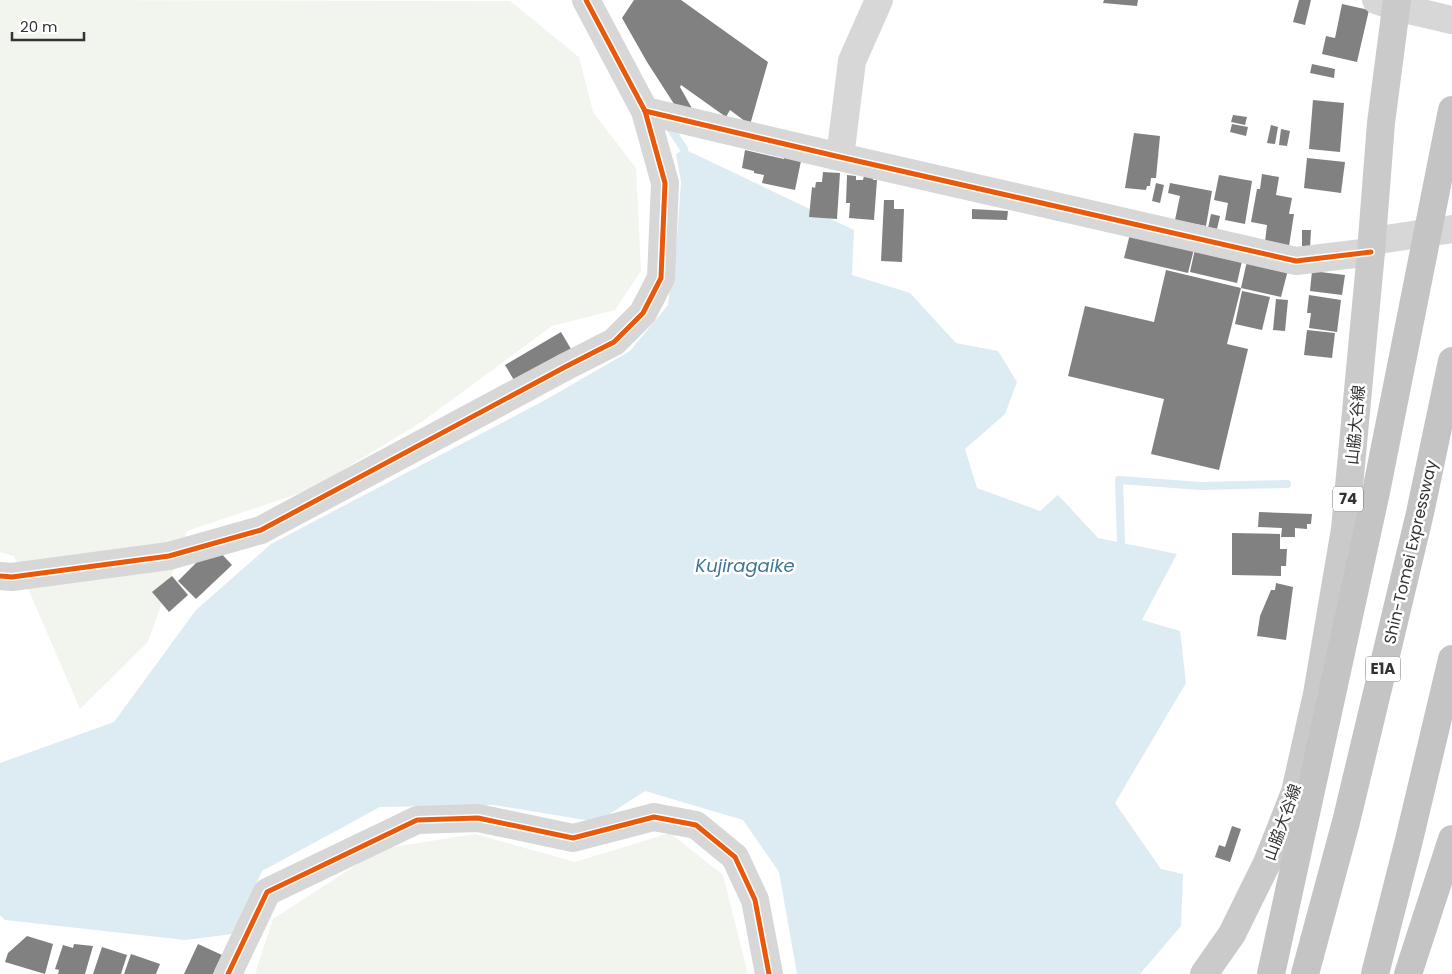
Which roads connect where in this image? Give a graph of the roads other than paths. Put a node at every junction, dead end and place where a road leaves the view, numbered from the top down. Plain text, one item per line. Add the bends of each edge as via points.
1 (586, 0) edge
2 (879, 0) edge
3 (1390, 2) edge
4 (1452, 20) edge
5 (1452, 110) edge
6 (645, 111) junction
7 (840, 158) junction
8 (1452, 229) edge
9 (1372, 247) junction
10 (1452, 361) edge
11 (0, 576) edge
12 (1452, 659) edge
13 (1452, 838) edge
14 (228, 974) edge
15 (769, 974) edge
16 (1204, 974) edge
17 (1271, 974) edge
18 (1305, 974) edge
19 (1375, 974) edge
20 (1408, 974) edge

1 - 6 street
2 - 7 street via 852,61
3 - 4 street
3 - 9 main road, 山脇大谷線 / 74
5 - 17 highway, bridge via 1376,492
6 - 7 street
6 - 11 street via 665,183 661,278 643,313 614,342 261,530 169,556
7 - 9 street via 1296,261
8 - 9 street
9 - 16 main road, 山脇大谷線 / 74 via 1345,529 1317,694 1295,792 1268,863 1232,934
10 - 18 highway, Shin-Tomei Expressway / E1A via 1420,513 1346,822
12 - 19 highway
13 - 20 highway
14 - 15 street via 267,892 417,820 478,818 573,838 654,817 696,825 735,857 755,900

